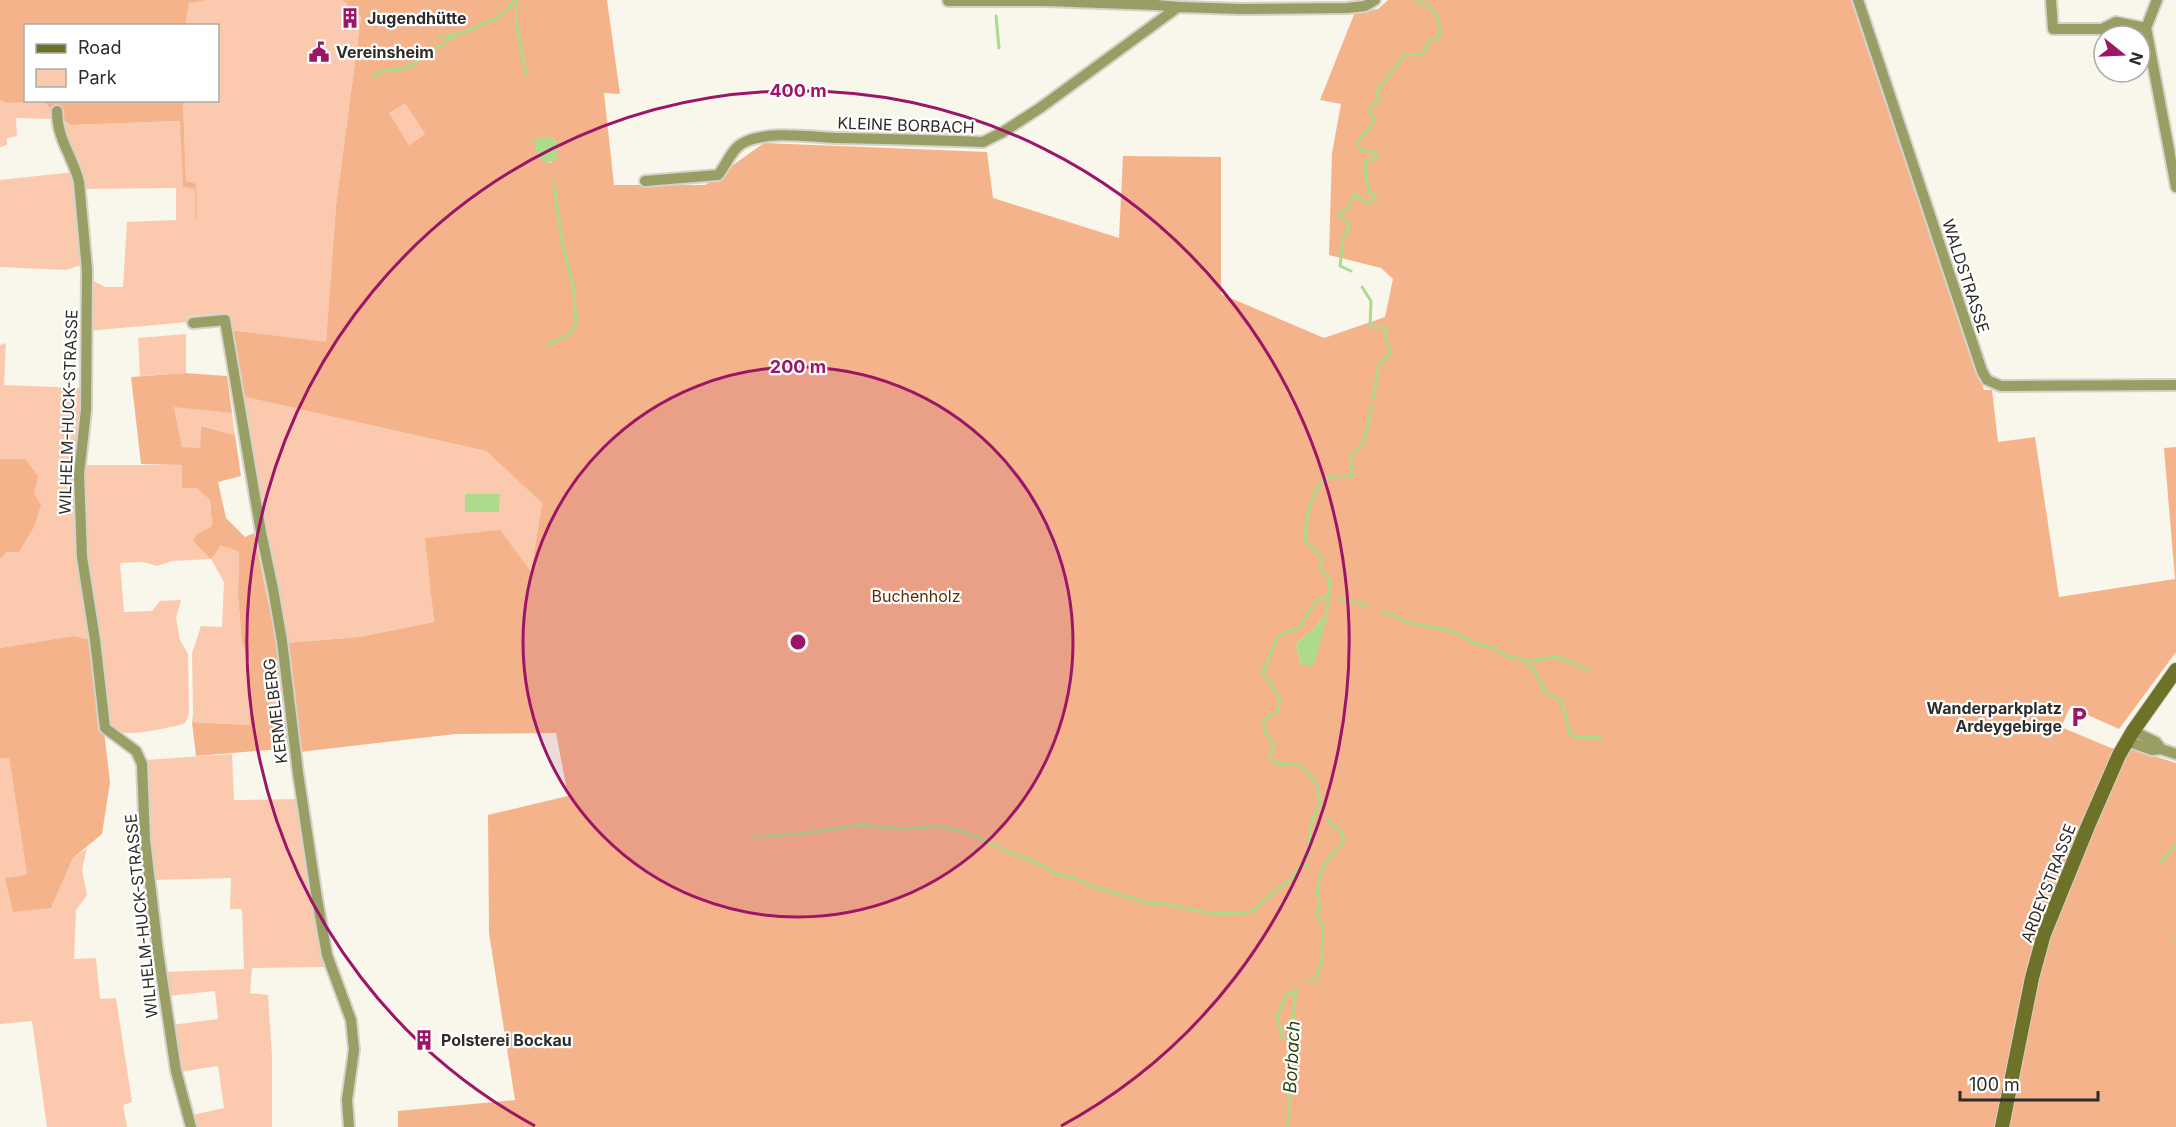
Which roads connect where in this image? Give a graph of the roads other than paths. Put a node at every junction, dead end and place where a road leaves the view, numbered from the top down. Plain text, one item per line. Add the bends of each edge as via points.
1 (1375, 0) edge
2 (1858, 0) edge
3 (2051, 0) edge
4 (2157, 0) edge
5 (948, 1) edge
6 (1178, 7) junction
7 (2148, 24) edge
8 (2092, 29) edge
9 (2152, 60) edge
10 (57, 111) dead end
11 (645, 181) dead end
12 (2176, 187) edge
13 (194, 323) dead end
14 (2176, 385) edge
15 (2176, 670) edge
16 (2130, 736) junction
17 (2176, 754) edge
18 (191, 1127) edge
19 (349, 1127) edge
20 (2002, 1127) edge

1 - 6 street via 1365,6 1347,8
2 - 14 street, WALDSTRASSE via 1987,381 2001,386
3 - 8 street via 2053,29
4 - 7 street
5 - 6 street
6 - 11 street, KLEINE BORBACH via 1040,108 983,142 756,138 735,149 718,175
9 - 12 street
10 - 18 street, WILHELM-HUCK-STRASSE via 57,126 79,182 87,270 86,410 79,474 87,596 105,728 136,751 142,764 145,840 158,952 176,1071
13 - 19 street, KERMELBERG via 225,320 282,640 327,955 351,1020 354,1050 347,1100
15 - 16 main road, ARDEYSTRASSE
16 - 17 street via 2156,742 2161,749
16 - 20 main road, ARDEYSTRASSE via 2044,934

